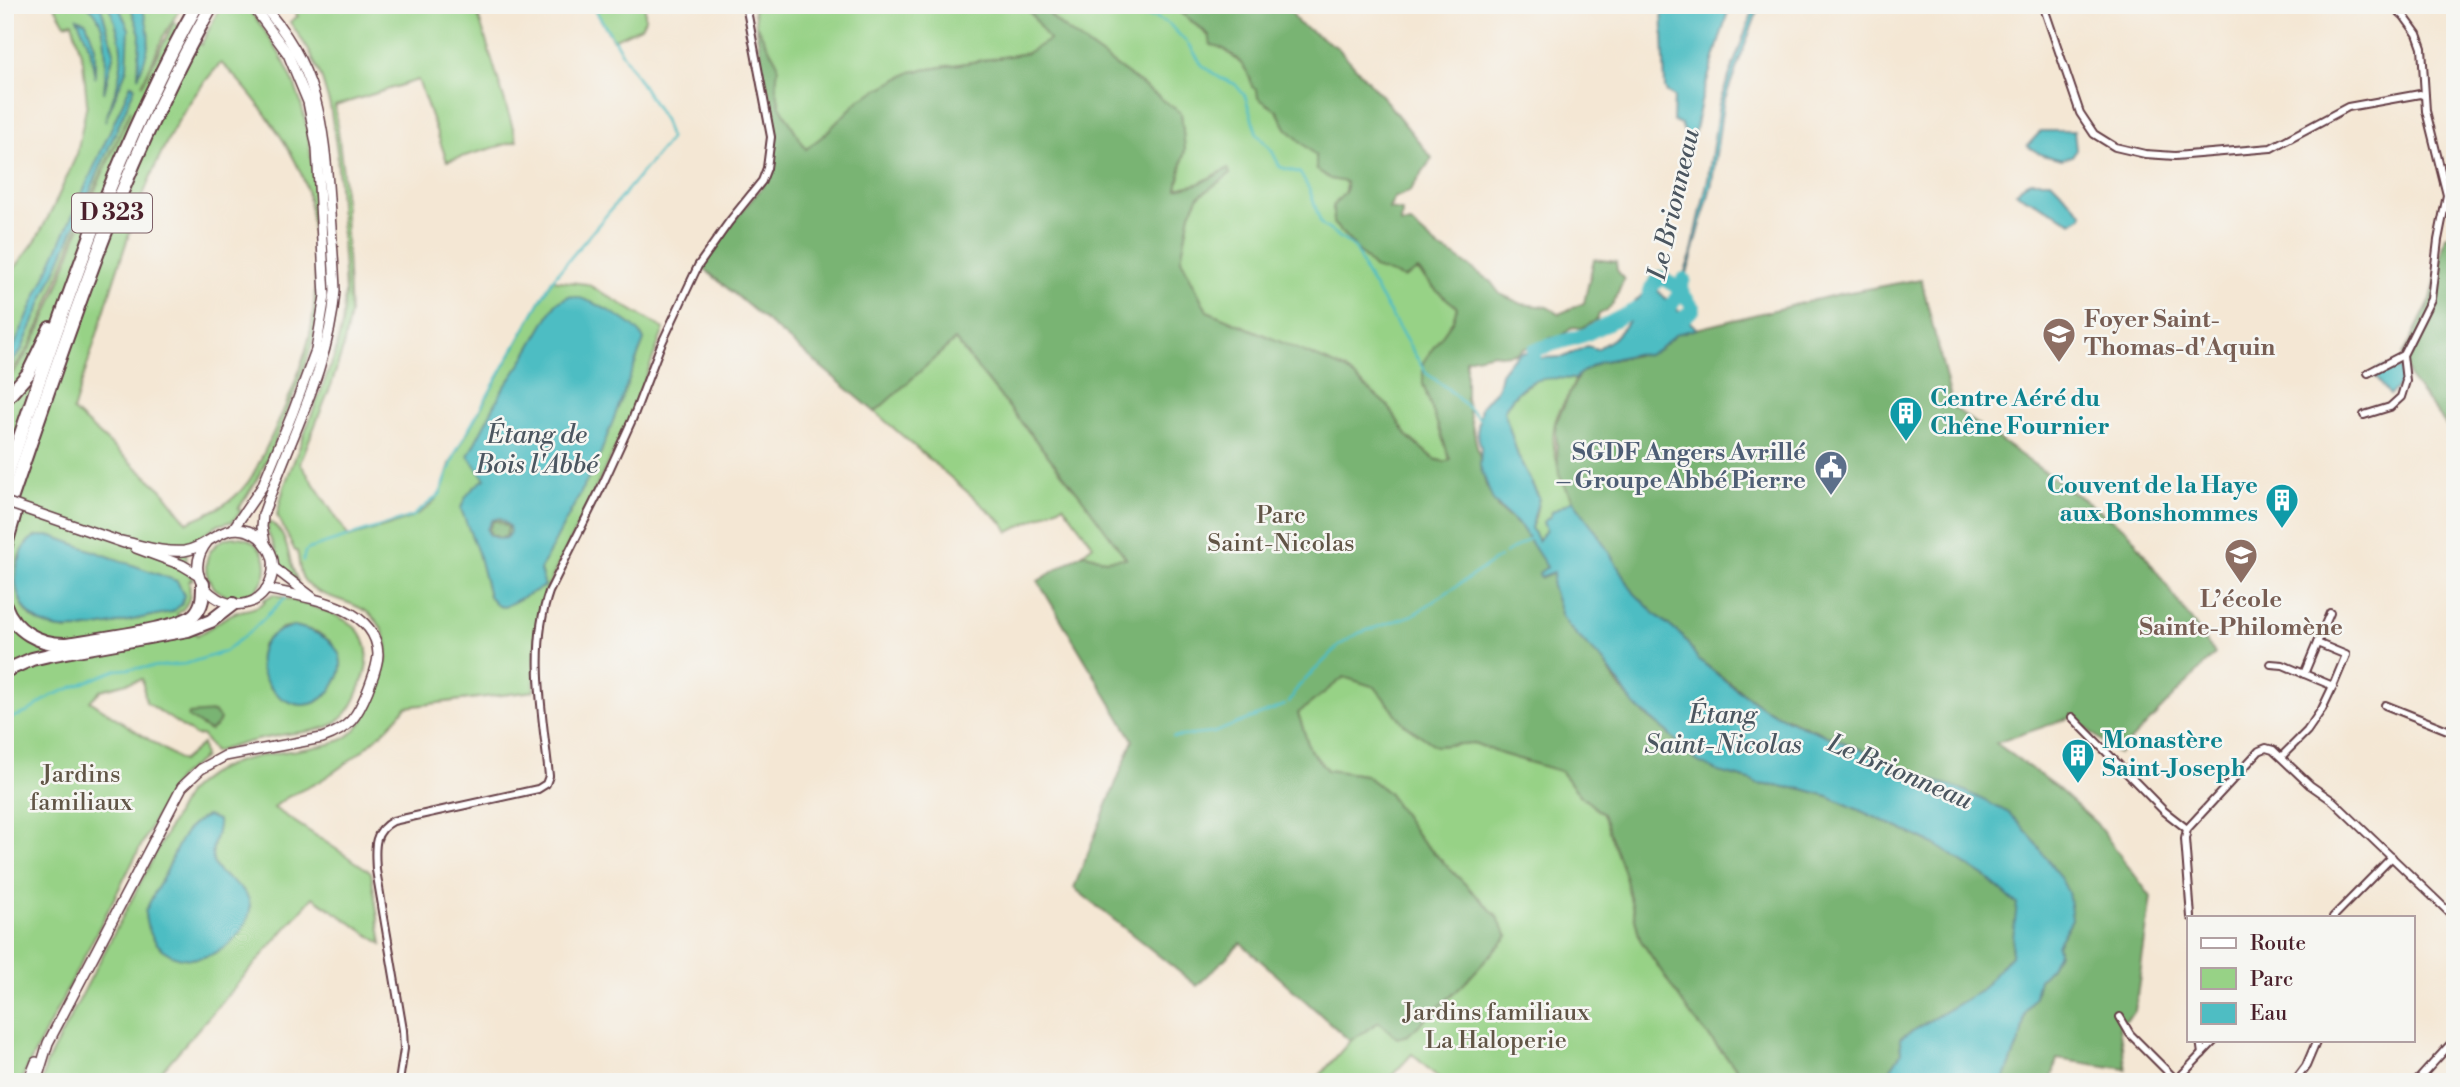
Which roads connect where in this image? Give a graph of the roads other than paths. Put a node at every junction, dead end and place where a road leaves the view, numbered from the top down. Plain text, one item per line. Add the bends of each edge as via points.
1 (197, 5) edge
2 (212, 5) edge
3 (252, 5) edge
4 (262, 5) edge
5 (746, 5) edge
6 (2043, 5) edge
7 (2392, 5) edge
8 (2425, 96) junction
9 (83, 255) junction
10 (2403, 355) junction
11 (2368, 373) dead end
12 (5, 400) edge
13 (2364, 415) dead end
14 (35, 430) junction
15 (5, 481) edge
16 (5, 502) edge
17 (5, 517) edge
18 (233, 529) junction
19 (121, 541) junction
20 (208, 541) junction
21 (265, 543) junction
22 (5, 548) edge
23 (273, 567) junction
24 (201, 579) junction
25 (266, 589) junction
26 (313, 598) junction
27 (5, 604) edge
28 (233, 604) junction
29 (2330, 612) dead end
30 (2317, 643) junction
31 (2271, 664) dead end
32 (5, 671) edge
33 (2304, 674) junction
34 (2333, 686) junction
35 (2385, 705) dead end
36 (2072, 718) dead end
37 (2455, 733) edge
38 (2281, 757) junction
39 (2187, 829) junction
40 (2392, 857) junction
41 (2191, 916) edge
42 (2334, 916) edge
43 (2455, 918) edge
44 (2120, 1017) dead end
45 (2455, 1039) edge
46 (2200, 1042) edge
47 (2213, 1042) edge
48 (2316, 1042) edge
49 (48, 1043) junction
50 (2202, 1054) junction
51 (2175, 1081) edge
52 (28, 1082) edge
53 (36, 1082) edge
54 (399, 1082) edge
55 (2294, 1082) edge
56 (2416, 1082) edge

1 - 9 highway, D 323 via 139,120
2 - 14 highway, D 323 via 132,164
3 - 18 street via 288,54 308,102 317,148 326,278 316,350 267,476
4 - 21 street via 293,47 310,79 318,108 325,145 335,291 324,353 263,515
5 - 54 street via 771,137 767,168 698,266 617,454 549,592 540,659 547,782 538,789 393,821 379,832 377,872 403,1030
6 - 8 street via 2088,127 2102,140 2130,151 2175,156 2271,148 2348,107
7 - 8 street via 2417,34
8 - 10 street via 2447,195 2431,299
9 - 12 highway via 32,366
9 - 15 highway, D 323
10 - 11 street
10 - 13 street via 2406,382 2401,397 2390,407
14 - 17 highway, D 323
14 - 22 highway via 29,469
16 - 19 street, bridge
18 - 20 street
18 - 21 street via 250,532
19 - 20 street via 177,551
19 - 24 street via 189,568
20 - 24 street via 200,555
21 - 23 street
23 - 25 street
23 - 26 street
24 - 27 highway via 200,608 185,621 67,644 30,636
24 - 28 street via 216,599
25 - 26 street
25 - 28 street via 250,601
26 - 49 street via 352,613 365,623 375,642 376,667 357,715 347,726 322,738 225,756 201,769 181,788
28 - 32 highway via 211,621 188,630 32,659
29 - 30 street
30 - 33 street
30 - 34 street via 2346,655
31 - 33 street
33 - 34 street
34 - 38 street via 2306,731
35 - 37 street
36 - 39 street
38 - 39 street via 2266,748 2259,751
38 - 40 street
39 - 41 street
40 - 42 street
40 - 43 street
44 - 51 street
45 - 56 street
46 - 50 street
47 - 50 street
48 - 55 street
49 - 52 street
49 - 53 street
50 - 51 street

